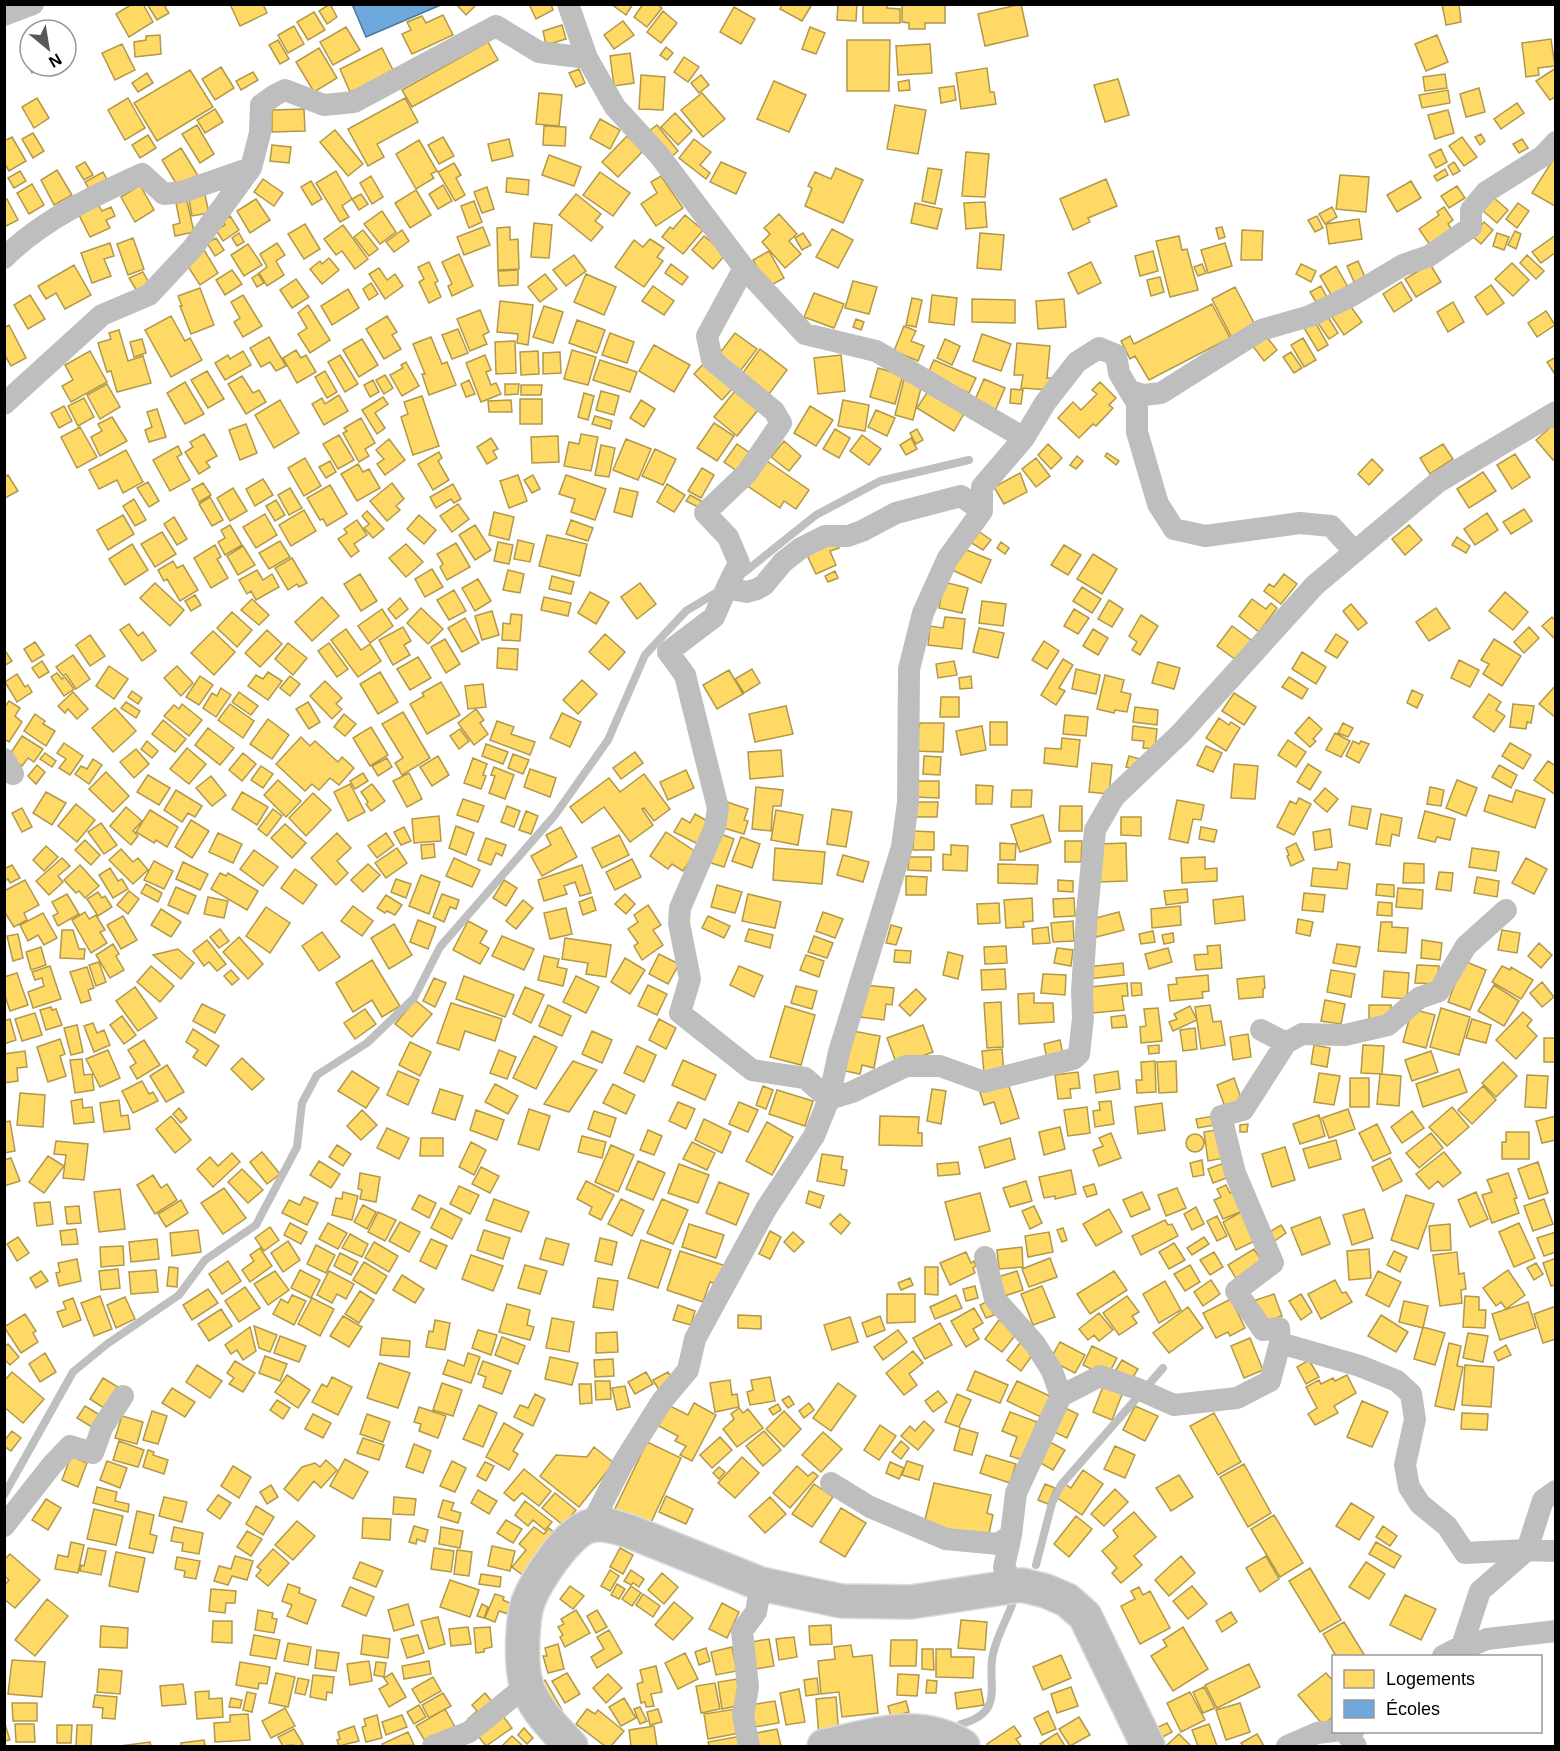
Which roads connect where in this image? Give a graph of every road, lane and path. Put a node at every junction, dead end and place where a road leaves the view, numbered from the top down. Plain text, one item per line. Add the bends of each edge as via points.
1 (33, 4) edge
2 (568, 4) edge
3 (4, 15) edge
4 (587, 58) junction
5 (1556, 142) edge
6 (251, 168) junction
7 (4, 258) edge
8 (744, 268) junction
9 (1129, 390) junction
10 (4, 404) edge
11 (1556, 412) edge
12 (1024, 438) junction
13 (982, 511) junction
14 (1354, 551) junction
15 (728, 585) junction
16 (1506, 910) dead end
17 (1261, 1030) dead end
18 (1286, 1043) junction
19 (829, 1099) junction
20 (985, 1257) dead end
21 (1280, 1343) junction
22 (123, 1396) dead end
23 (1061, 1396) junction
24 (831, 1483) dead end
25 (1556, 1491) edge
26 (591, 1525) junction
27 (4, 1526) edge
28 (1011, 1534) junction
29 (1527, 1550) junction
30 (1556, 1551) edge
31 (761, 1584) junction
32 (1022, 1585) junction
33 (1556, 1631) edge
34 (1446, 1655) edge
35 (1447, 1655) edge
36 (527, 1685) junction
37 (1346, 1735) edge
38 (433, 1746) edge
39 (571, 1746) edge
40 (749, 1746) edge
41 (824, 1746) edge
42 (963, 1746) edge
43 (1148, 1746) edge
44 (1287, 1746) edge

1 - 3 street
2 - 4 street
4 - 6 street via 539,52 496,26 354,102 324,105 285,90 261,105 260,134
4 - 8 street via 615,107 659,155
5 - 9 street via 1543,156 1486,192 1471,210 1472,227 1429,256 1403,265 1310,316 1261,330 1161,393 1143,395
6 - 7 street via 182,192 164,194 142,174 93,196 24,239
6 - 10 street via 192,249 149,295 102,315
8 - 12 street via 805,334 876,351
8 - 15 street via 707,336 710,352 712,360 774,411 781,423 747,473 705,513 728,537 739,563
9 - 12 street via 1119,373 1116,355 1099,348 1077,362
9 - 14 street via 1137,403 1137,432 1158,504 1174,529 1205,536 1300,523 1331,526
11 - 14 street via 1438,482
12 - 13 street via 981,487
13 - 15 street via 961,496 896,513 862,531 848,536 825,536 801,548 757,589 747,592
13 - 19 street via 948,558 923,613 909,669 908,802 903,847 839,1052
14 - 19 street via 1315,585 1181,733 1113,797 1103,813 1095,830 1089,889 1080,1054 984,1082 940,1066 906,1066
15 - 19 street via 714,617 668,652 685,675 718,807 715,827 680,909 690,979 680,1013 752,1070 805,1078
16 - 18 street via 1466,946 1440,991 1419,998 1388,1025 1346,1035 1302,1034
17 - 18 street
18 - 21 street via 1243,1110 1221,1116 1235,1173 1273,1263 1236,1291 1263,1330 1279,1328
19 - 26 street via 814,1136 766,1209 695,1339 688,1370 662,1401 623,1463
20 - 23 street via 995,1299 1035,1344 1052,1371
21 - 23 street via 1270,1381 1237,1398 1174,1405 1100,1376
21 - 29 street via 1360,1366 1397,1382 1411,1394 1415,1419 1405,1465 1409,1487 1420,1504 1447,1526 1465,1553
22 - 27 street via 102,1428 93,1453 70,1446
23 - 28 street via 1016,1493
24 - 28 street via 870,1507 946,1539 998,1544
25 - 29 street via 1543,1500
26 - 31 highway via 631,1532
26 - 36 highway via 567,1541 528,1602 523,1645
28 - 32 street via 1004,1566 1011,1579
29 - 30 street
29 - 34 street via 1480,1591 1462,1646
31 - 32 highway via 841,1601 911,1602
31 - 40 street via 756,1612 742,1631 748,1687 742,1715
32 - 43 highway via 1067,1600 1085,1616
33 - 35 street via 1487,1639
36 - 38 street via 469,1732
36 - 39 highway via 543,1716
37 - 44 street via 1317,1733
41 - 42 highway via 920,1730

